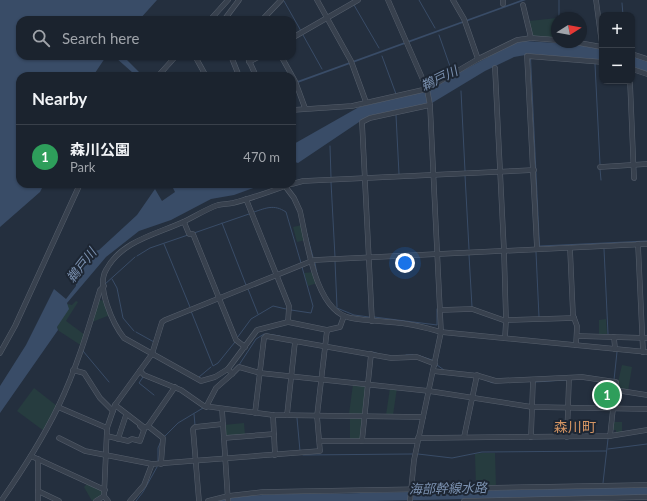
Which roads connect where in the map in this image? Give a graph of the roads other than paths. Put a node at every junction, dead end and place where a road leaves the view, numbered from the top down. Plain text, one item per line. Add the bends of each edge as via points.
1 (228, 0) edge
2 (239, 0) edge
3 (281, 0) edge
4 (317, 0) edge
5 (358, 0) edge
6 (388, 0) edge
7 (453, 0) edge
8 (596, 0) edge
9 (523, 5) dead end
10 (214, 16) edge
11 (227, 16) edge
12 (266, 16) edge
13 (327, 18) junction
14 (599, 23) edge
15 (296, 36) edge
16 (531, 38) junction
17 (551, 40) edge
18 (587, 44) edge
19 (599, 46) edge
20 (635, 55) edge
21 (478, 59) junction
22 (647, 59) edge
23 (172, 60) edge
24 (197, 60) edge
25 (233, 60) edge
26 (253, 60) edge
27 (283, 60) edge
28 (249, 62) joint
29 (599, 62) edge
30 (495, 68) dead end
31 (635, 70) edge
32 (162, 72) edge
33 (204, 72) edge
34 (238, 72) edge
35 (254, 72) edge
36 (290, 72) edge
37 (647, 74) edge
38 (296, 83) edge
39 (630, 84) edge
40 (427, 90) junction
41 (366, 102) junction
42 (430, 105) junction
43 (305, 108) junction
44 (296, 109) edge
45 (647, 164) edge
46 (634, 165) junction
47 (600, 167) dead end
48 (534, 170) junction
49 (500, 171) junction
50 (433, 175) junction
51 (365, 178) junction
52 (634, 178) dead end
53 (296, 183) edge
54 (78, 188) edge
55 (278, 188) edge
56 (285, 188) edge
57 (246, 200) junction
58 (184, 222) junction
59 (638, 244) junction
60 (647, 244) edge
61 (570, 248) junction
62 (537, 249) junction
63 (504, 251) junction
64 (437, 254) junction
65 (369, 258) junction
66 (312, 261) junction
67 (277, 275) junction
68 (104, 286) junction
69 (219, 298) junction
70 (440, 310) junction
71 (344, 316) junction
72 (574, 318) junction
73 (372, 320) junction
74 (506, 321) junction
75 (288, 322) junction
76 (327, 330) junction
77 (441, 332) junction
78 (578, 336) junction
79 (614, 337) junction
80 (505, 338) junction
81 (645, 338) edge
82 (295, 342) junction
83 (576, 345) junction
84 (245, 347) junction
85 (325, 347) junction
86 (615, 349) junction
87 (645, 352) edge
88 (0, 353) edge
89 (152, 354) junction
90 (371, 354) junction
91 (435, 364) junction
92 (228, 369) junction
93 (73, 370) junction
94 (140, 371) junction
95 (433, 371) junction
96 (260, 373) junction
97 (232, 374) junction
98 (477, 375) junction
99 (292, 377) junction
100 (569, 378) junction
101 (321, 380) junction
102 (533, 380) junction
103 (368, 384) junction
104 (175, 387) junction
105 (615, 390) junction
106 (429, 391) junction
107 (647, 395) edge
108 (474, 397) junction
109 (115, 405) junction
110 (58, 406) junction
111 (206, 407) junction
112 (532, 407) junction
113 (568, 408) junction
114 (613, 408) junction
115 (222, 409) junction
116 (647, 409) edge
117 (113, 411) junction
118 (255, 413) junction
119 (127, 415) junction
120 (272, 415) junction
121 (287, 415) junction
122 (317, 416) junction
123 (364, 416) junction
124 (423, 417) junction
125 (223, 424) junction
126 (148, 426) junction
127 (107, 428) junction
128 (647, 430) edge
129 (274, 434) junction
130 (106, 436) junction
131 (610, 436) junction
132 (464, 437) junction
133 (531, 437) junction
134 (567, 437) junction
135 (59, 438) dead end
136 (224, 438) junction
137 (118, 439) junction
138 (418, 439) junction
139 (320, 441) junction
140 (362, 441) junction
141 (276, 455) junction
142 (31, 456) junction
143 (106, 456) junction
144 (38, 459) junction
145 (225, 459) junction
146 (196, 462) junction
147 (152, 464) junction
148 (161, 464) junction
149 (647, 485) edge
150 (105, 490) junction
151 (411, 490) junction
152 (38, 491) junction
153 (104, 496) junction
154 (647, 497) edge
155 (228, 499) edge
156 (526, 500) edge
157 (1, 501) edge
158 (38, 501) edge
159 (59, 501) edge
160 (96, 501) edge
161 (108, 501) edge
162 (130, 501) edge
163 (199, 501) edge
164 (208, 501) edge
165 (410, 501) edge
166 (464, 501) edge
167 (468, 501) edge

1 - 10 street
2 - 11 street
3 - 12 street
4 - 13 street
5 - 13 street
6 - 40 street
7 - 21 street via 465,21
8 - 14 street
9 - 16 street
13 - 15 street
13 - 41 street via 352,63
16 - 17 street
16 - 21 street via 517,40
18 - 19 street
20 - 22 street
21 - 40 street
23 - 32 street
24 - 33 street
25 - 34 street
26 - 28 street
27 - 36 street
28 - 35 street
29 - 48 street via 527,56
30 - 49 street
31 - 37 street
38 - 43 street
39 - 46 street
40 - 41 street
40 - 42 street
41 - 43 street via 346,107
42 - 50 street
42 - 51 street via 362,122
43 - 44 street
45 - 46 street
46 - 47 street
46 - 52 street
48 - 49 street
48 - 62 street
49 - 50 street
49 - 63 street
50 - 51 street
50 - 64 street
51 - 53 street
51 - 65 street
54 - 88 street
55 - 57 street
56 - 66 street via 297,204
57 - 58 street via 218,205
57 - 67 street
58 - 68 street via 149,235 124,250 106,270
58 - 69 street via 188,234 193,234
59 - 60 street
59 - 61 street
59 - 81 street
61 - 62 street
61 - 72 street
62 - 63 street
63 - 64 street
63 - 74 street
64 - 65 street
64 - 70 street
65 - 66 street
65 - 73 street
66 - 67 street
66 - 71 street via 324,299
67 - 69 street
67 - 75 street via 290,309
68 - 89 street via 110,315 124,338
68 - 93 street via 100,290
69 - 84 street via 236,340
69 - 89 street via 163,321
70 - 74 street via 472,309
70 - 77 street
71 - 73 street
71 - 76 street via 340,327
72 - 74 street
72 - 78 street
73 - 77 street via 411,324
74 - 80 street
75 - 76 street
75 - 84 street via 257,330
76 - 85 street
77 - 80 street
77 - 91 street
78 - 79 street
78 - 83 street
79 - 81 street
79 - 86 street
80 - 83 street
81 - 87 street
82 - 85 street
82 - 96 street via 265,336
82 - 99 street
83 - 86 street
84 - 92 street
85 - 90 street
85 - 101 street
86 - 87 street
89 - 92 street via 197,380 215,378
89 - 94 street
90 - 91 street via 391,358 417,357
90 - 103 street
91 - 95 street
92 - 97 street
93 - 110 street
93 - 117 street via 84,373 100,398
94 - 104 street
94 - 109 street
95 - 98 street
95 - 106 street
96 - 97 street via 240,367
96 - 99 street
96 - 118 street
97 - 111 street via 216,388
98 - 102 street via 496,382
98 - 108 street
99 - 101 street
99 - 121 street
100 - 102 street
100 - 105 street via 616,382
100 - 113 street
101 - 103 street
101 - 122 street
102 - 112 street
103 - 106 street
103 - 123 street
104 - 111 street
104 - 126 street
105 - 107 street
105 - 114 street
106 - 108 street
106 - 124 street
108 - 112 street
108 - 132 street
109 - 117 street
109 - 119 street
110 - 127 street
110 - 142 street
111 - 115 street
112 - 113 street
112 - 133 street
113 - 114 street
113 - 134 street
114 - 116 street
114 - 131 street
115 - 118 street
115 - 125 street
117 - 127 street
118 - 120 street
119 - 126 street via 145,428
119 - 137 street
119 - 137 street via 144,430 140,441
120 - 121 street
120 - 129 street
121 - 122 street
122 - 123 street
122 - 139 street
123 - 124 street
123 - 140 street
124 - 138 street
125 - 136 street
125 - 146 street via 194,428
126 - 148 street via 163,439 160,449
127 - 130 street
128 - 131 street
129 - 136 street
129 - 141 street
130 - 137 street
130 - 143 street
131 - 134 street
132 - 133 street
132 - 138 street
133 - 134 street
135 - 143 street via 86,451
136 - 145 street
138 - 140 street
138 - 151 street
139 - 140 street
139 - 141 street via 321,449 318,452
141 - 145 street
142 - 144 street
142 - 157 street
143 - 147 street
143 - 150 street
144 - 150 street
144 - 152 street
145 - 146 street
145 - 155 street
146 - 148 street
146 - 163 street
147 - 148 street
147 - 162 street via 144,485
149 - 151 street
150 - 153 street
151 - 155 street via 263,492
151 - 165 street
152 - 158 street
152 - 159 street
153 - 160 street
153 - 161 street
154 - 156 street
155 - 164 street
156 - 167 street
166 - 167 street

